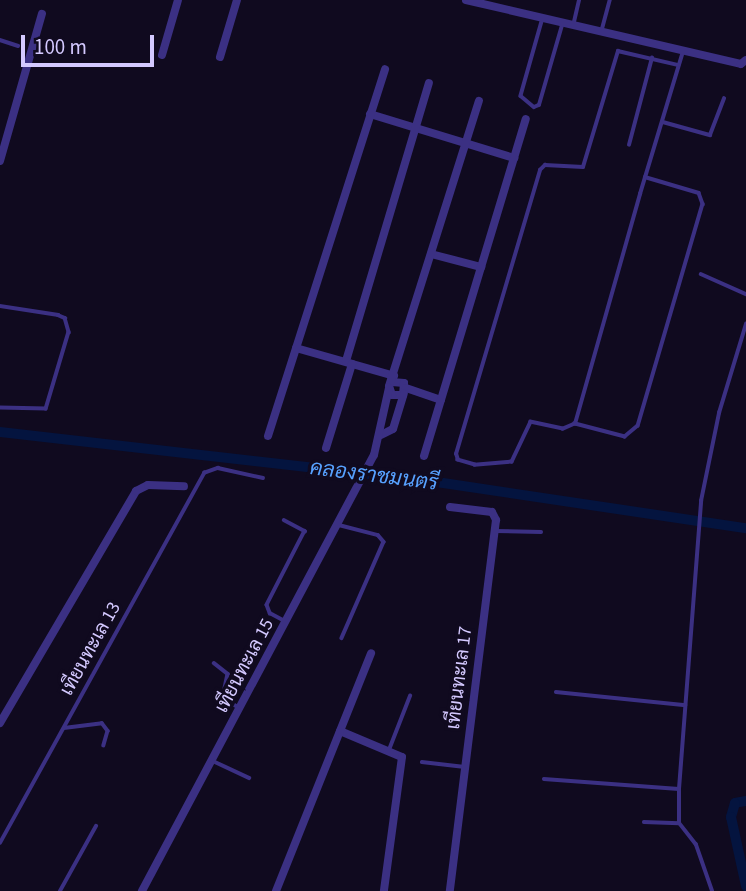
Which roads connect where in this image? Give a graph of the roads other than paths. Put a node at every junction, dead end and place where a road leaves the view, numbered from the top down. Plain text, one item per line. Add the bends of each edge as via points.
1 (178, 0) edge
2 (237, 0) edge
3 (466, 0) edge
4 (579, 0) edge
5 (610, 0) edge
6 (42, 14) dead end
7 (544, 16) junction
8 (564, 20) junction
9 (573, 22) junction
10 (602, 29) junction
11 (0, 40) edge
12 (18, 46) dead end
13 (684, 48) junction
14 (162, 55) dead end
15 (220, 57) dead end
16 (652, 58) junction
17 (746, 60) edge
18 (678, 65) junction
19 (385, 69) dead end
20 (429, 83) dead end
21 (724, 99) dead end
22 (479, 101) dead end
23 (370, 114) junction
24 (526, 119) dead end
25 (663, 122) junction
26 (415, 128) junction
27 (466, 143) junction
28 (629, 145) dead end
29 (514, 158) junction
30 (0, 162) edge
31 (645, 177) junction
32 (431, 254) junction
33 (481, 267) junction
34 (701, 274) dead end
35 (746, 294) edge
36 (0, 306) edge
37 (746, 324) edge
38 (296, 348) junction
39 (349, 363) junction
40 (391, 382) junction
41 (405, 390) junction
42 (441, 400) junction
43 (0, 408) edge
44 (575, 424) junction
45 (382, 435) junction
46 (268, 436) dead end
47 (326, 448) dead end
48 (425, 456) dead end
49 (263, 478) dead end
50 (184, 486) dead end
51 (450, 507) dead end
52 (284, 520) dead end
53 (339, 525) junction
54 (495, 531) junction
55 (541, 532) dead end
56 (287, 622) junction
57 (342, 638) dead end
58 (371, 653) dead end
59 (214, 663) dead end
60 (556, 692) dead end
61 (410, 695) dead end
62 (685, 705) junction
63 (240, 708) junction
64 (0, 723) edge
65 (64, 728) junction
66 (340, 731) junction
67 (104, 745) dead end
68 (389, 750) junction
69 (212, 761) junction
70 (422, 762) dead end
71 (466, 767) junction
72 (249, 778) dead end
73 (544, 779) dead end
74 (679, 789) junction
75 (645, 822) dead end
76 (679, 823) junction
77 (96, 826) dead end
78 (0, 843) edge
79 (60, 891) edge
80 (142, 891) edge
81 (276, 891) edge
82 (384, 891) edge
83 (450, 891) edge
84 (712, 891) edge

1 - 14 street
2 - 15 street
3 - 7 street
4 - 9 lane
5 - 10 lane
6 - 30 street
7 - 8 street
7 - 8 lane via 521,96 534,107 539,105
8 - 9 street
9 - 10 street
10 - 13 street
11 - 12 lane
13 - 17 street via 741,64
13 - 18 lane
16 - 18 lane
16 - 28 lane
16 - 44 lane via 623,50 616,55 583,167 545,165 540,170 456,454 458,460 475,465 512,462 531,422 563,429
18 - 25 lane
19 - 23 street
20 - 26 street
21 - 25 lane via 710,135
22 - 27 street
23 - 26 street
23 - 38 street
24 - 29 street
25 - 31 lane
26 - 27 street
26 - 39 street
27 - 29 street
27 - 32 street
29 - 33 street
31 - 44 lane
31 - 44 lane via 699,193 703,204 636,432 625,437
32 - 33 street
32 - 40 street
33 - 42 street
34 - 35 lane
36 - 43 lane via 58,315 65,318 69,332 47,409
37 - 62 lane via 719,413 701,501
38 - 39 street
38 - 46 street
39 - 40 street
39 - 47 street
40 - 41 street via 399,380
40 - 41 street via 394,397
40 - 45 street via 378,425
41 - 42 street
41 - 45 street via 393,429
42 - 48 street
45 - 53 street, เทียนทะเล 15
49 - 65 lane, เทียนทะเล 13 via 207,470
50 - 64 street via 148,485 136,491
51 - 54 street via 492,512
52 - 56 lane via 306,531 267,605 270,613
53 - 56 street, เทียนทะเล 15
53 - 57 lane via 377,535 384,542
54 - 55 lane
54 - 71 street, เทียนทะเล 17
56 - 63 street, เทียนทะเล 15
58 - 66 street
59 - 63 lane via 228,674 223,698
60 - 62 lane
61 - 68 lane
62 - 74 lane
63 - 69 street, เทียนทะเล 15
65 - 67 lane via 102,723 108,731
65 - 78 lane, เทียนทะเล 13
66 - 68 street
66 - 81 street
68 - 82 street via 403,761
69 - 72 lane
69 - 80 street, เทียนทะเล 15
70 - 71 lane
71 - 83 street, เทียนทะเล 17
73 - 74 lane
74 - 76 lane
75 - 76 lane
76 - 84 lane via 696,845
77 - 79 lane

